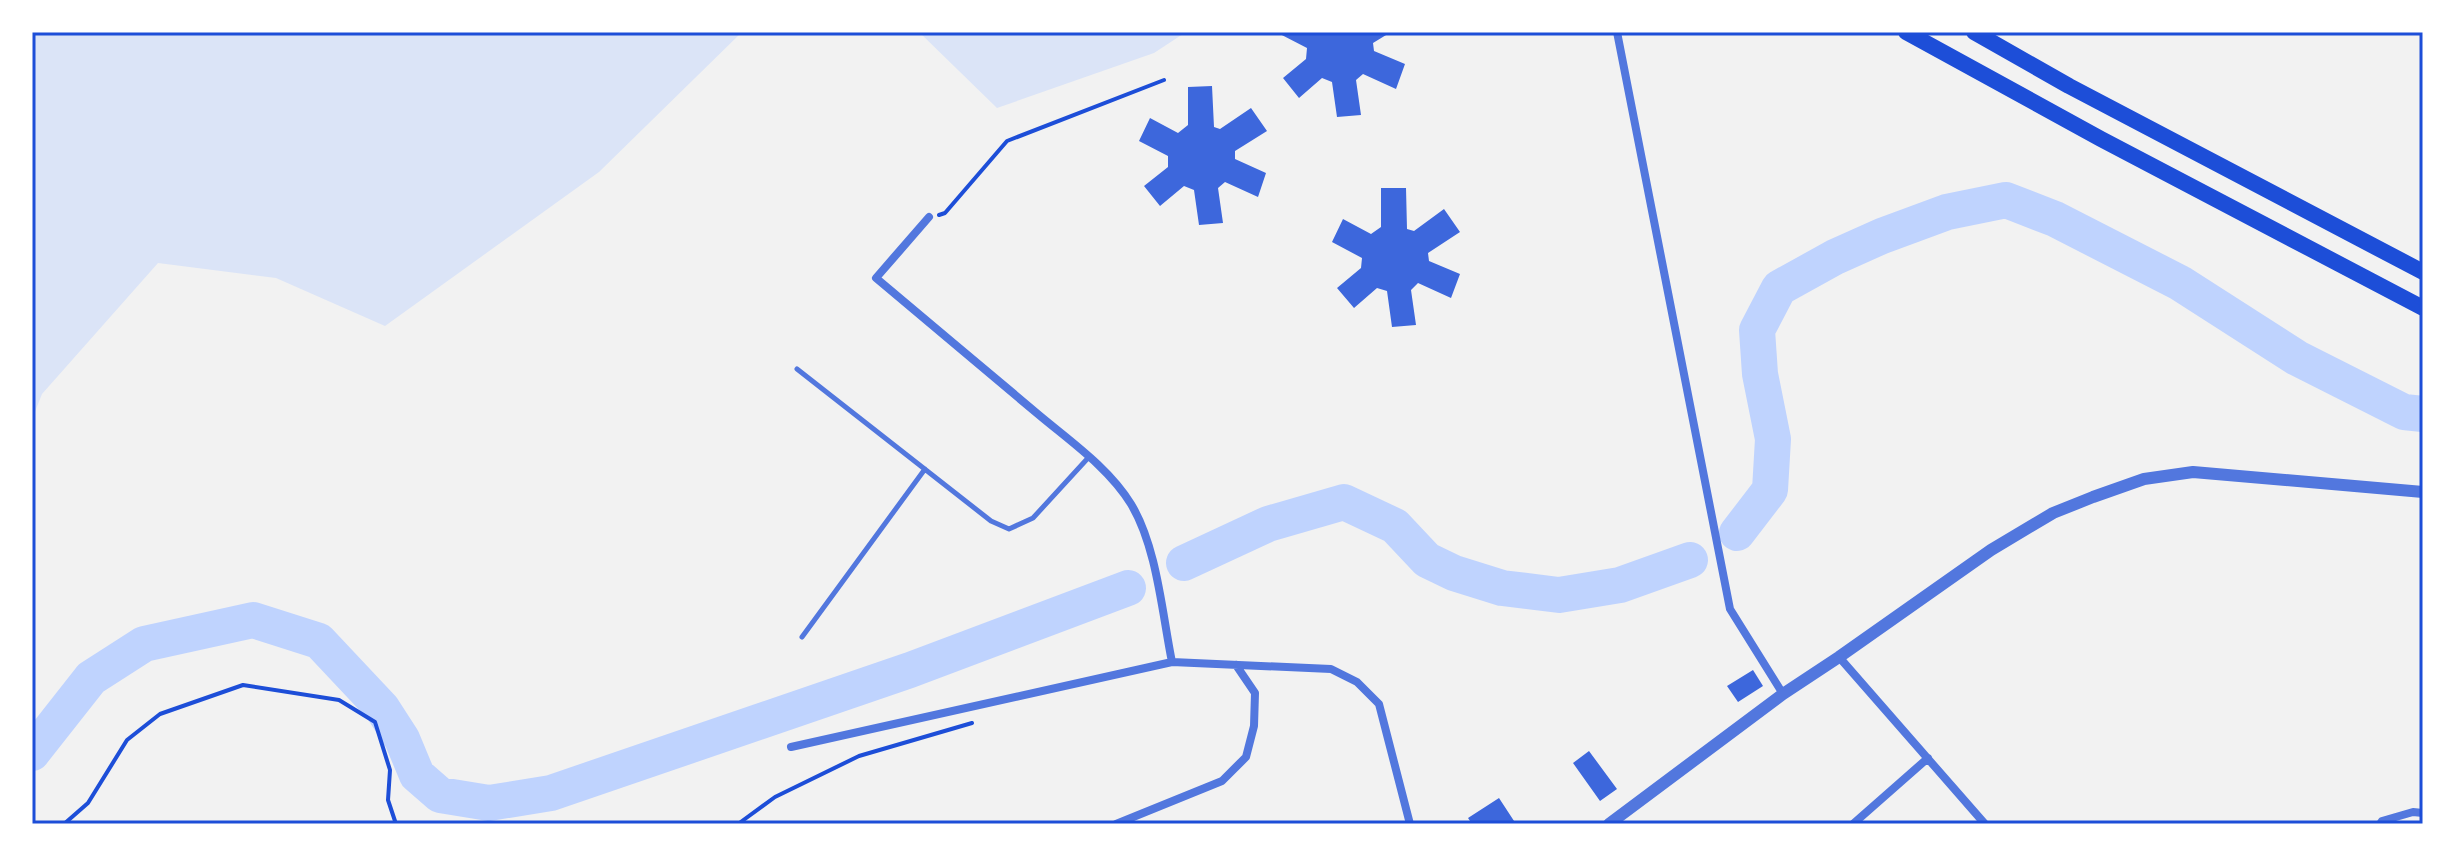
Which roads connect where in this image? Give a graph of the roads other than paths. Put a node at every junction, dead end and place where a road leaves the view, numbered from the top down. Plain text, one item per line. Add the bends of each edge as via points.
1 (1617, 32) edge
2 (1906, 32) edge
3 (1974, 32) edge
4 (929, 217) road end
5 (2423, 272) edge
6 (2423, 308) edge
7 (797, 369) dead end
8 (1088, 458) junction
9 (925, 469) junction
10 (2423, 492) edge
11 (802, 637) dead end
12 (1839, 657) junction
13 (1172, 662) junction
14 (1236, 665) junction
15 (1783, 694) junction
16 (791, 747) dead end
17 (1928, 758) junction
18 (2423, 813) edge
19 (1116, 824) edge
20 (1410, 824) edge
21 (1609, 824) edge
22 (1853, 824) edge
23 (1985, 824) edge
24 (2380, 824) edge

1 - 15 street via 1730,609
2 - 6 highway
3 - 5 highway
4 - 8 street via 876,278
7 - 9 lane
8 - 9 lane via 1033,518 1009,529
8 - 13 street via 1132,505 1145,536
9 - 11 lane
10 - 12 street via 2193,472 2144,479 2053,513
12 - 15 street
12 - 17 street
13 - 14 street
13 - 16 street
14 - 19 street via 1255,693 1246,757 1222,781
14 - 20 street via 1331,669 1357,682 1379,704
15 - 21 street
17 - 22 street
17 - 23 street
18 - 24 street

